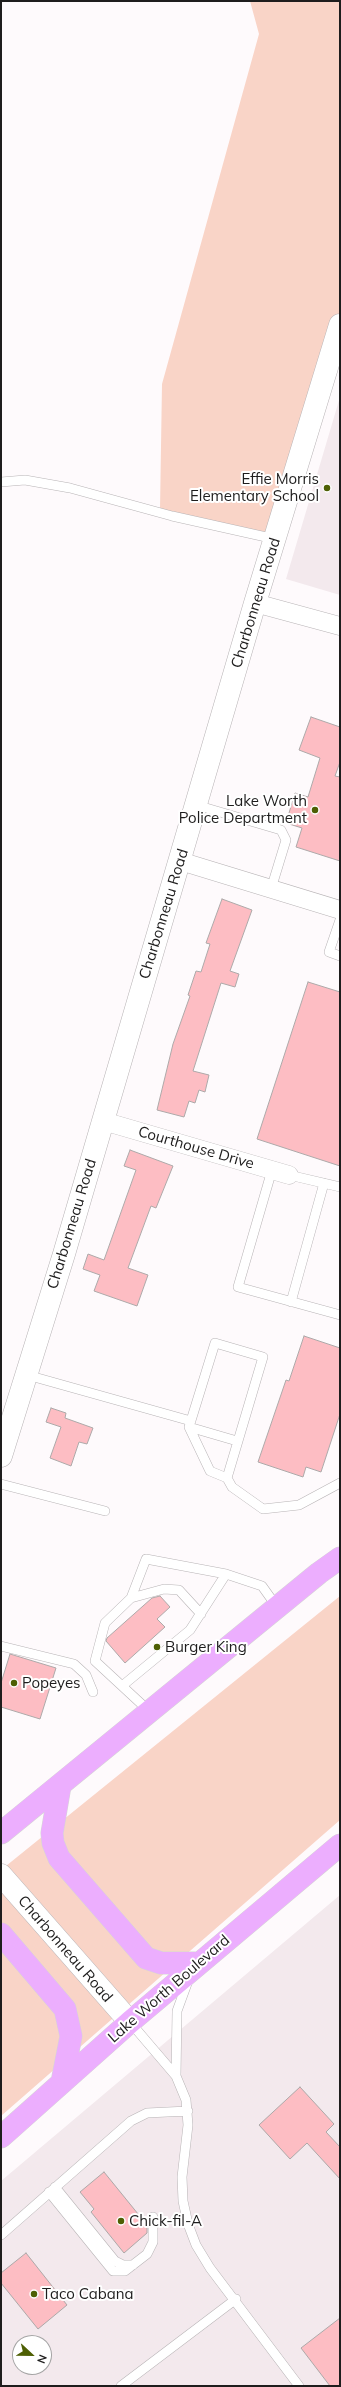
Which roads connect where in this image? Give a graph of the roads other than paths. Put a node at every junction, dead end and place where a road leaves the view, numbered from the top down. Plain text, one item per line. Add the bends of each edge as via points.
1 (340, 325) edge
2 (1, 482) edge
3 (275, 539) junction
4 (255, 603) junction
5 (340, 626) edge
6 (196, 805) junction
7 (180, 861) junction
8 (271, 889) junction
9 (340, 910) edge
10 (340, 920) edge
11 (340, 956) edge
12 (103, 1121) junction
13 (272, 1170) junction
14 (290, 1175) joint
15 (324, 1183) junction
16 (340, 1187) edge
17 (291, 1302) junction
18 (340, 1315) edge
19 (26, 1375) junction
20 (190, 1424) junction
21 (237, 1441) junction
22 (1, 1456) edge
23 (227, 1478) junction
24 (340, 1483) edge
25 (1, 1484) edge
26 (106, 1511) dead end
27 (340, 1558) edge
28 (226, 1574) junction
29 (131, 1598) junction
30 (276, 1607) junction
31 (201, 1614) junction
32 (1, 1646) edge
33 (122, 1686) junction
34 (93, 1692) dead end
35 (148, 1711) junction
36 (60, 1786) junction
37 (1, 1833) edge
38 (340, 1845) edge
39 (1, 1875) edge
40 (1, 1934) edge
41 (199, 1963) junction
42 (130, 2022) junction
43 (176, 2076) junction
44 (62, 2082) junction
45 (188, 2111) junction
46 (1, 2137) edge
47 (52, 2189) junction
48 (153, 2217) dead end
49 (1, 2235) edge
50 (236, 2300) junction
51 (121, 2386) edge
52 (299, 2386) edge

1 - 3 street, Charbonneau Road
2 - 3 lane via 25,480 70,488 172,516
3 - 4 street, Charbonneau Road
4 - 5 street
4 - 6 street, Charbonneau Road
6 - 7 street, Charbonneau Road
6 - 8 lane via 281,830 286,840
7 - 8 street
7 - 12 street, Charbonneau Road
8 - 9 street
10 - 11 lane via 329,952
12 - 13 street, Courthouse Drive
12 - 19 street, Charbonneau Road
13 - 14 street, Courthouse Drive
13 - 17 lane via 238,1287
14 - 15 lane
15 - 16 lane
15 - 17 lane
17 - 18 lane
19 - 20 lane
19 - 22 street, Charbonneau Road
20 - 21 lane
20 - 21 lane via 215,1344 263,1356
20 - 23 lane via 210,1471
21 - 23 lane
23 - 24 lane via 232,1487 263,1508 299,1505
25 - 26 lane
27 - 30 highway
28 - 29 lane via 146,1559
28 - 30 lane via 262,1586
28 - 31 lane
29 - 31 lane via 164,1589 179,1590
29 - 33 lane via 105,1623 95,1661
30 - 35 highway
31 - 33 lane via 190,1630
32 - 34 lane via 74,1664 86,1675
33 - 35 lane
35 - 36 highway
36 - 37 highway
36 - 41 highway via 52,1832 59,1858 146,1958 161,1963
38 - 41 highway, Lake Worth Boulevard
39 - 42 street, Charbonneau Road
40 - 44 highway via 65,2009 71,2036
41 - 42 highway, Lake Worth Boulevard
41 - 43 lane via 184,1990 177,2011
42 - 43 lane
42 - 44 highway, Lake Worth Boulevard
43 - 45 lane
44 - 46 highway, Lake Worth Boulevard
45 - 47 lane via 154,2112 131,2121
45 - 50 lane via 182,2177 185,2214 202,2257
47 - 48 lane via 113,2270 125,2271 151,2249 154,2236
47 - 49 lane
50 - 51 lane
50 - 52 lane

